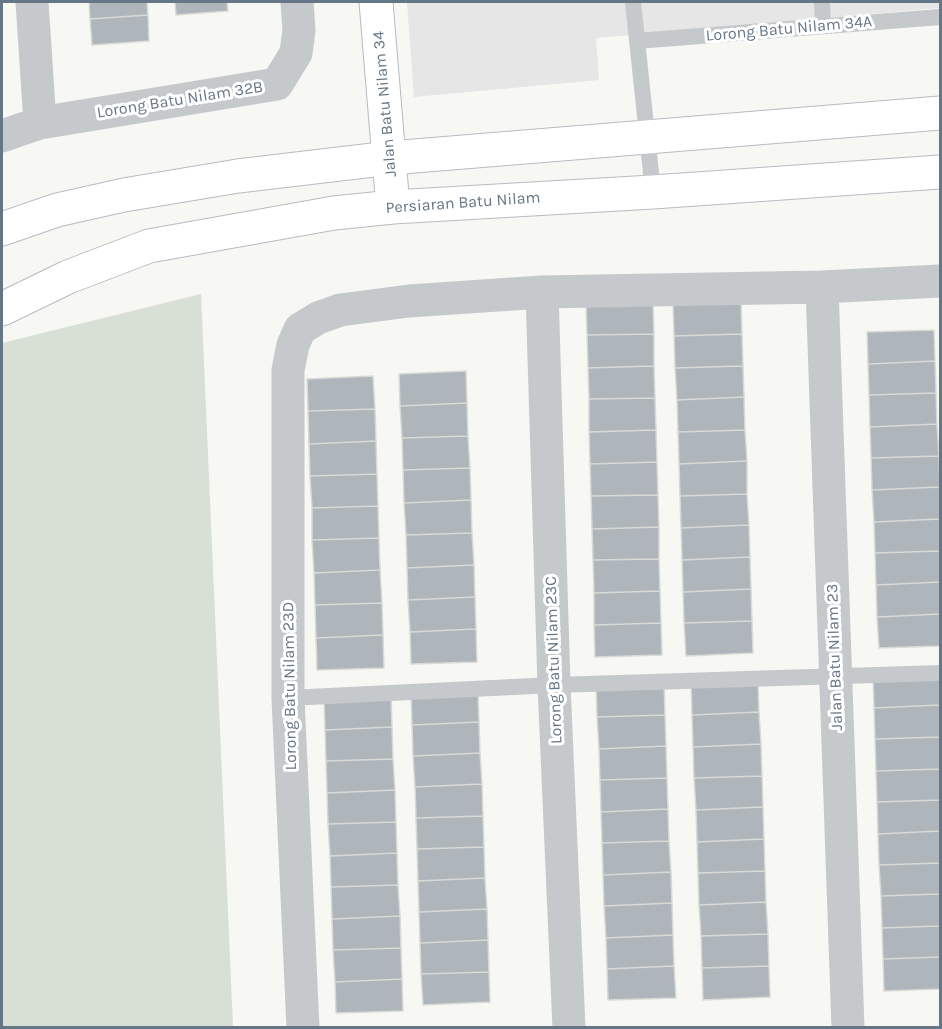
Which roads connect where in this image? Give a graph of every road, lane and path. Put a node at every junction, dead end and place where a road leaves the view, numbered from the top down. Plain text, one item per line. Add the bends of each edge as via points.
1 (32, 2) edge
2 (376, 2) edge
3 (633, 2) edge
4 (822, 2) edge
5 (297, 3) edge
6 (940, 17) edge
7 (823, 26) junction
8 (637, 41) junction
9 (940, 113) edge
10 (40, 123) junction
11 (2, 136) edge
12 (648, 138) junction
13 (390, 158) junction
14 (940, 172) edge
15 (653, 192) junction
16 (393, 207) junction
17 (2, 230) edge
18 (940, 281) edge
19 (822, 287) junction
20 (542, 292) junction
21 (2, 309) edge
22 (940, 673) edge
23 (836, 678) junction
24 (554, 685) junction
25 (288, 698) junction
26 (303, 1028) edge
27 (569, 1028) edge
28 (848, 1028) edge

1 - 10 street
2 - 13 main road, Jalan Batu Nilam 34
3 - 8 lane
4 - 7 lane
5 - 10 street, Lorong Batu Nilam 32B via 296,53 277,84
6 - 7 lane, Lorong Batu Nilam 34A
7 - 8 lane, Lorong Batu Nilam 34A
8 - 12 lane
9 - 12 main road
10 - 11 street, Lorong Batu Nilam 32B
12 - 13 main road
12 - 15 lane
13 - 16 main road, Jalan Batu Nilam 34
13 - 17 main road via 238,176 124,195 57,210
14 - 15 main road, Persiaran Batu Nilam
15 - 16 main road, Persiaran Batu Nilam
16 - 21 main road, Persiaran Batu Nilam via 334,213 149,246 68,277
18 - 19 street
19 - 20 street
19 - 23 street, Jalan Batu Nilam 23
20 - 24 street, Lorong Batu Nilam 23C
20 - 25 street, Lorong Batu Nilam 23D via 340,310 300,329 292,345 288,370
22 - 23 lane
23 - 24 lane
23 - 28 street, Jalan Batu Nilam 23
24 - 25 lane
24 - 27 street, Lorong Batu Nilam 23C
25 - 26 street, Lorong Batu Nilam 23D

